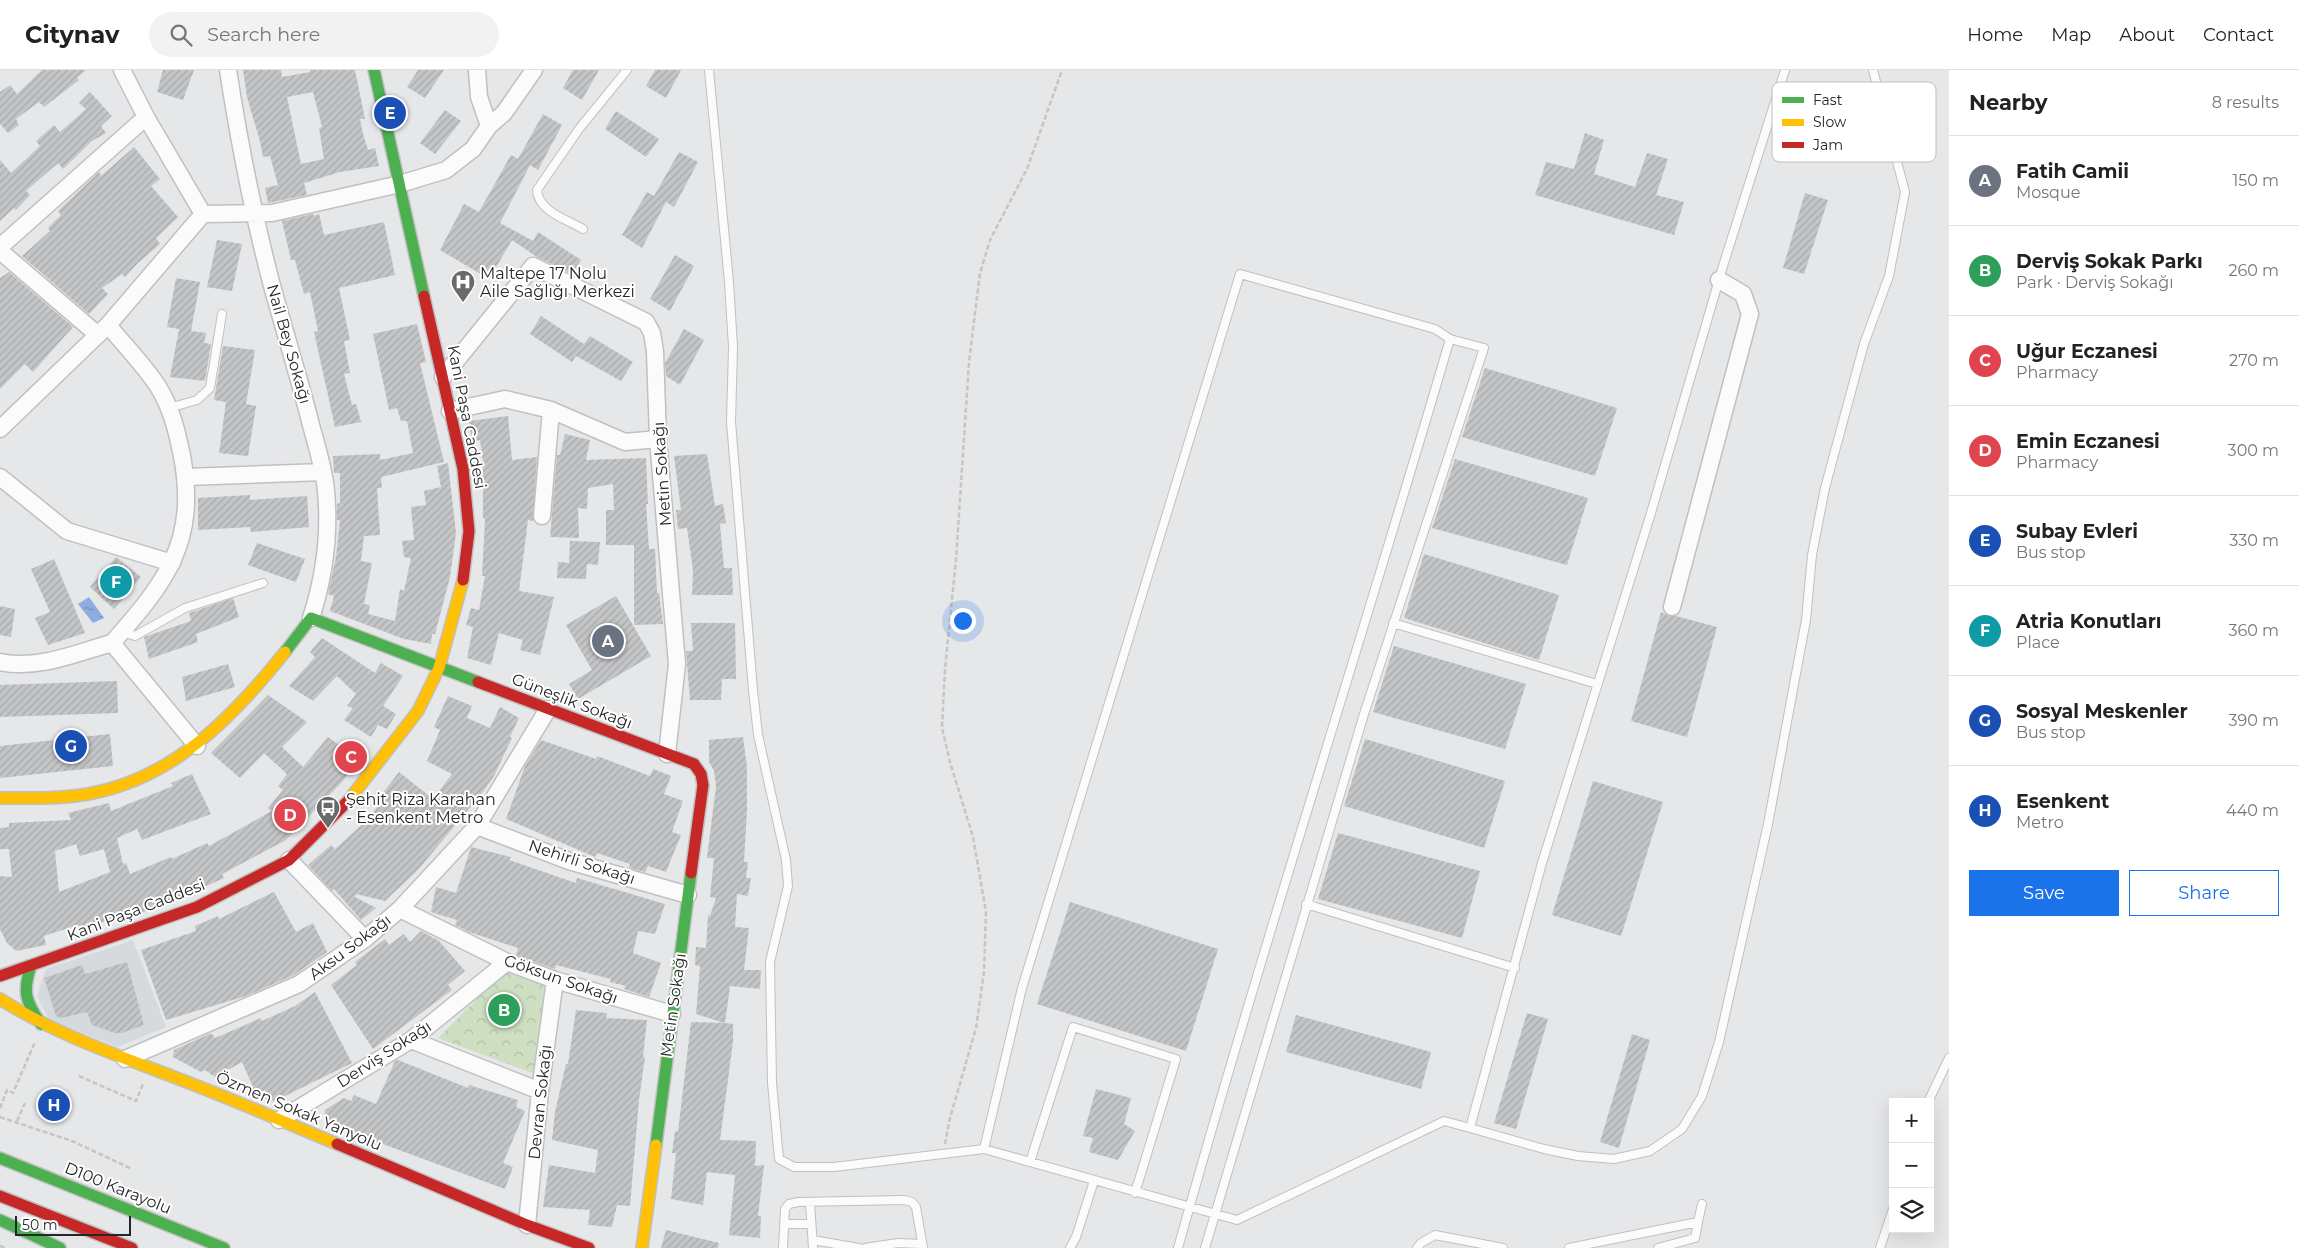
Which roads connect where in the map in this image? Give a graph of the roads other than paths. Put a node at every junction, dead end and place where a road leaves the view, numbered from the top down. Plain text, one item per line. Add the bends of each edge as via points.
1 (122, 70) edge
2 (228, 70) edge
3 (374, 70) edge
4 (477, 70) edge
5 (534, 70) edge
6 (627, 70) edge
7 (709, 70) edge
8 (1785, 70) edge
9 (1781, 82) edge
10 (1772, 111) edge
11 (146, 117) junction
12 (489, 126) junction
13 (1897, 162) edge
14 (400, 184) junction
15 (203, 214) junction
16 (256, 214) junction
17 (582, 229) dead end
18 (0, 247) edge
19 (0, 251) edge
20 (1719, 280) junction
21 (222, 314) dead end
22 (103, 330) junction
23 (1450, 339) junction
24 (443, 377) junction
25 (169, 408) junction
26 (551, 410) junction
27 (450, 411) junction
28 (0, 429) edge
29 (658, 439) junction
30 (323, 472) junction
31 (0, 477) edge
32 (186, 477) junction
33 (542, 516) dead end
34 (172, 563) junction
35 (263, 583) dead end
36 (1672, 606) dead end
37 (311, 618) junction
38 (1393, 623) junction
39 (117, 638) junction
40 (0, 662) edge
41 (439, 668) junction
42 (1597, 684) junction
43 (548, 709) junction
44 (197, 746) junction
45 (667, 754) junction
46 (694, 764) joint
47 (0, 798) edge
48 (477, 826) junction
49 (289, 860) junction
50 (688, 895) junction
51 (1306, 904) junction
52 (400, 909) junction
53 (365, 939) junction
54 (507, 962) junction
55 (31, 966) junction
56 (1515, 968) junction
57 (0, 976) edge
58 (555, 980) junction
59 (0, 999) edge
60 (672, 1014) junction
61 (42, 1025) junction
62 (411, 1040) junction
63 (1949, 1058) edge
64 (125, 1059) junction
65 (540, 1091) junction
66 (1930, 1098) edge
67 (279, 1120) junction
68 (1470, 1128) junction
69 (984, 1149) junction
70 (0, 1158) edge
71 (1030, 1162) junction
72 (1094, 1181) junction
73 (1136, 1193) junction
74 (0, 1196) edge
75 (810, 1202) junction
76 (1702, 1204) dead end
77 (1190, 1207) junction
78 (1215, 1214) junction
79 (0, 1220) edge
80 (1889, 1221) edge
81 (1698, 1222) junction
82 (785, 1224) junction
83 (811, 1224) junction
84 (527, 1225) junction
85 (0, 1232) edge
86 (813, 1244) edge
87 (922, 1246) edge
88 (42, 1248) edge
89 (60, 1248) edge
90 (132, 1248) edge
91 (224, 1248) edge
92 (589, 1248) edge
93 (642, 1248) edge
94 (783, 1248) edge
95 (858, 1248) edge
96 (865, 1248) edge
97 (1070, 1248) edge
98 (1178, 1248) edge
99 (1205, 1248) edge
100 (1417, 1248) edge
101 (1503, 1248) edge
102 (1569, 1248) edge
103 (1658, 1248) edge
104 (1880, 1248) edge

1 - 11 street
2 - 16 street, Nail Bey Sokağı
3 - 14 main road, Kani Paşa Caddesi
4 - 12 street via 479,97
5 - 12 street via 504,113
6 - 17 lane via 579,129 538,190 543,206
7 - 69 lane via 729,282 733,347 731,422 753,690 758,735 786,860 788,886 770,962 772,1083 779,1159 794,1167 834,1167
8 - 9 lane
10 - 20 lane
11 - 15 street
11 - 18 street
12 - 14 street via 473,149 446,170
13 - 68 lane via 1905,192 1889,276 1864,344 1826,488 1812,555 1806,620 1768,824 1721,1032 1702,1096 1682,1129 1650,1151 1614,1159 1544,1150
14 - 16 street
14 - 24 main road, Kani Paşa Caddesi
15 - 16 street
15 - 22 street
16 - 30 street, Nail Bey Sokağı
19 - 22 street
20 - 36 street via 1743,294 1750,314
20 - 42 lane
21 - 25 lane via 210,388 197,400
22 - 25 street via 158,387
22 - 28 street
23 - 38 lane via 1484,348
23 - 69 lane via 1435,329 1240,274 1022,988
23 - 77 lane
24 - 27 main road, Kani Paşa Caddesi
24 - 29 street, Metin Sokağı via 533,266 646,322 655,351
25 - 32 street via 175,421
26 - 27 street via 505,399
26 - 29 street via 625,442
26 - 33 street
27 - 41 main road, Kani Paşa Caddesi via 463,469 469,531 462,580
29 - 45 street, Metin Sokağı via 677,664
30 - 32 street
30 - 37 street, Nail Bey Sokağı via 328,525 322,576
31 - 34 street via 67,531
32 - 34 street via 187,510
34 - 39 street via 154,595
35 - 39 lane via 185,608 135,636
37 - 41 main road
37 - 44 main road, Nail Bey Sokağı via 246,698
38 - 42 lane
38 - 51 lane
39 - 40 street via 31,665
39 - 44 street
41 - 43 main road, Güneşlik Sokağı
41 - 49 main road, Kani Paşa Caddesi via 418,711 390,751 354,795
42 - 56 lane via 1542,863
43 - 45 main road, Güneşlik Sokağı
43 - 48 street, Aksu Sokağı
44 - 47 main road, Nail Bey Sokağı via 155,771 100,791 42,799
45 - 46 main road, Güneşlik Sokağı
46 - 50 main road, Metin Sokağı via 703,785
48 - 50 street, Nehirli Sokağı via 569,861
48 - 52 street, Aksu Sokağı
49 - 53 street
49 - 55 main road, Kani Paşa Caddesi via 197,907
50 - 60 main road, Metin Sokağı
51 - 56 lane
51 - 78 lane
52 - 53 street, Aksu Sokağı
52 - 54 street, Göksun Sokağı
53 - 64 street, Aksu Sokağı via 299,984
54 - 58 street, Göksun Sokağı
54 - 62 street, Derviş Sokağı
55 - 57 main road, Kani Paşa Caddesi
55 - 61 main road via 25,982 25,994 28,1005
56 - 68 lane
58 - 60 street, Göksun Sokağı
58 - 65 street, Devran Sokağı
59 - 61 main road, Özmen Sokak Yanyolu
60 - 93 main road, Metin Sokağı
61 - 64 main road, Özmen Sokak Yanyolu
62 - 65 street
62 - 67 street, Derviş Sokağı
63 - 66 lane
64 - 67 main road, Özmen Sokak Yanyolu
65 - 84 street, Devran Sokağı
67 - 84 main road, Özmen Sokak Yanyolu
68 - 78 lane via 1444,1121 1238,1220
69 - 71 lane
70 - 91 main road, D100 Karayolu
71 - 72 lane
71 - 73 lane via 1073,1027 1176,1059
72 - 73 lane
72 - 97 lane
73 - 77 lane
74 - 90 main road
75 - 82 lane via 789,1204 785,1209
75 - 83 lane
75 - 87 lane via 912,1202 916,1207
76 - 81 lane
77 - 78 lane
77 - 98 lane
78 - 99 lane
79 - 89 main road
80 - 104 lane
81 - 102 lane
81 - 103 lane via 1695,1238
82 - 83 lane
82 - 94 lane
83 - 86 lane
84 - 92 main road, Özmen Sokak Yanyolu
85 - 88 main road
86 - 95 lane
87 - 96 lane via 898,1243
100 - 101 lane via 1435,1235

